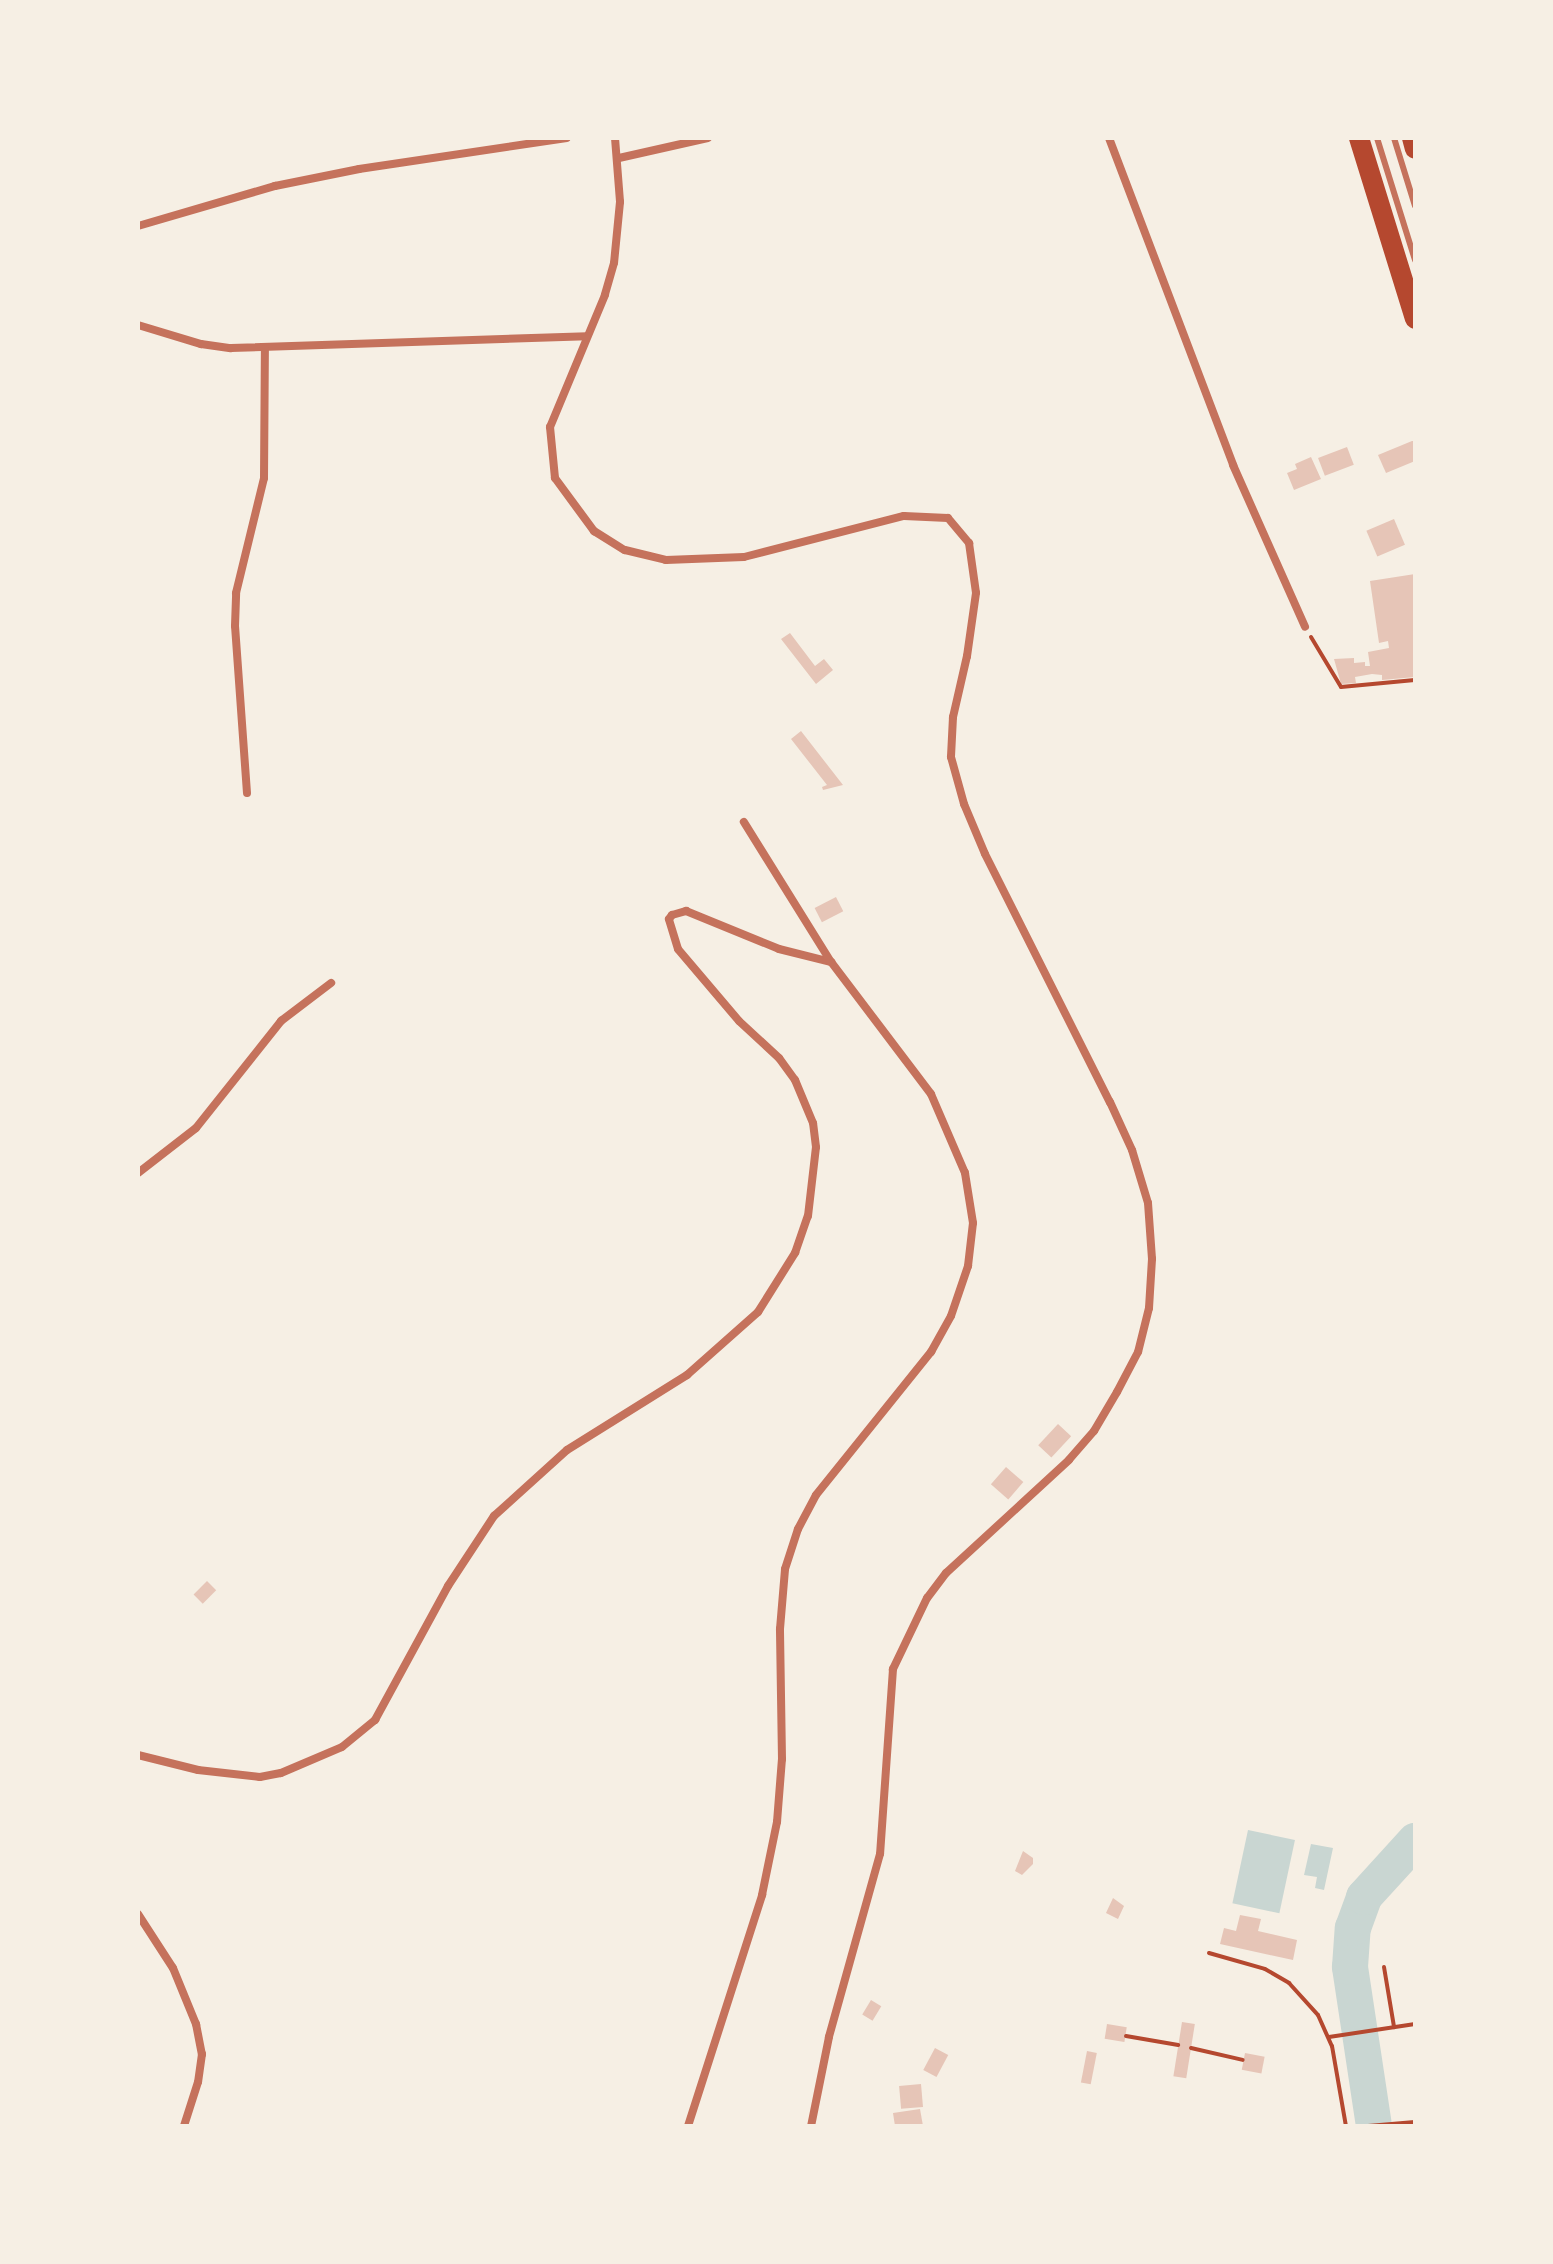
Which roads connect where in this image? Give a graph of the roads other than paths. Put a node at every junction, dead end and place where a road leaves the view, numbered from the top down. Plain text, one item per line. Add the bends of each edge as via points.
1 (567, 138) edge
2 (615, 138) edge
3 (708, 138) edge
4 (1109, 138) edge
5 (1359, 138) edge
6 (1377, 138) edge
7 (1394, 138) edge
8 (1412, 138) edge
9 (1415, 149) edge
10 (619, 158) junction
11 (1415, 206) edge
12 (138, 226) edge
13 (1415, 260) edge
14 (1415, 319) edge
15 (138, 325) edge
16 (587, 336) junction
17 (265, 349) junction
18 (1305, 627) road end
19 (247, 793) dead end
20 (744, 822) dead end
21 (831, 962) junction
22 (331, 983) dead end
23 (138, 1173) edge
24 (138, 1755) edge
25 (138, 1914) edge
26 (184, 2126) edge
27 (688, 2126) edge
28 (811, 2126) edge

1 - 12 street via 275,186
2 - 10 street
3 - 10 street
4 - 18 street via 1233,465
5 - 14 main road
6 - 13 lane
7 - 11 lane
8 - 9 main road
10 - 16 street via 614,263
15 - 17 street via 201,344
16 - 17 street
16 - 28 street via 550,427 550,454 555,478 572,505 594,531 625,550 666,560 744,557 904,516 948,518 969,543 976,593 953,717 955,769 985,854 1132,1150 1148,1203 1149,1308 1138,1352 1117,1392 1069,1460 946,1573 927,1598 893,1669 880,1854 829,2037
17 - 19 street via 264,478 236,593
20 - 21 street
21 - 24 street via 779,949 686,911 669,919 678,949 795,1080 813,1123 816,1147 808,1216 795,1253 758,1312 687,1375 567,1450 494,1516 448,1586 375,1720 342,1747 260,1777 208,1772
21 - 27 street via 907,1059 946,1123 965,1173 971,1210 968,1266 951,1316 931,1352 816,1495 798,1529 785,1569 780,1629 782,1759 777,1822 762,1895
22 - 23 street via 281,1021 196,1128
25 - 26 street via 173,1968 196,2024 202,2054

